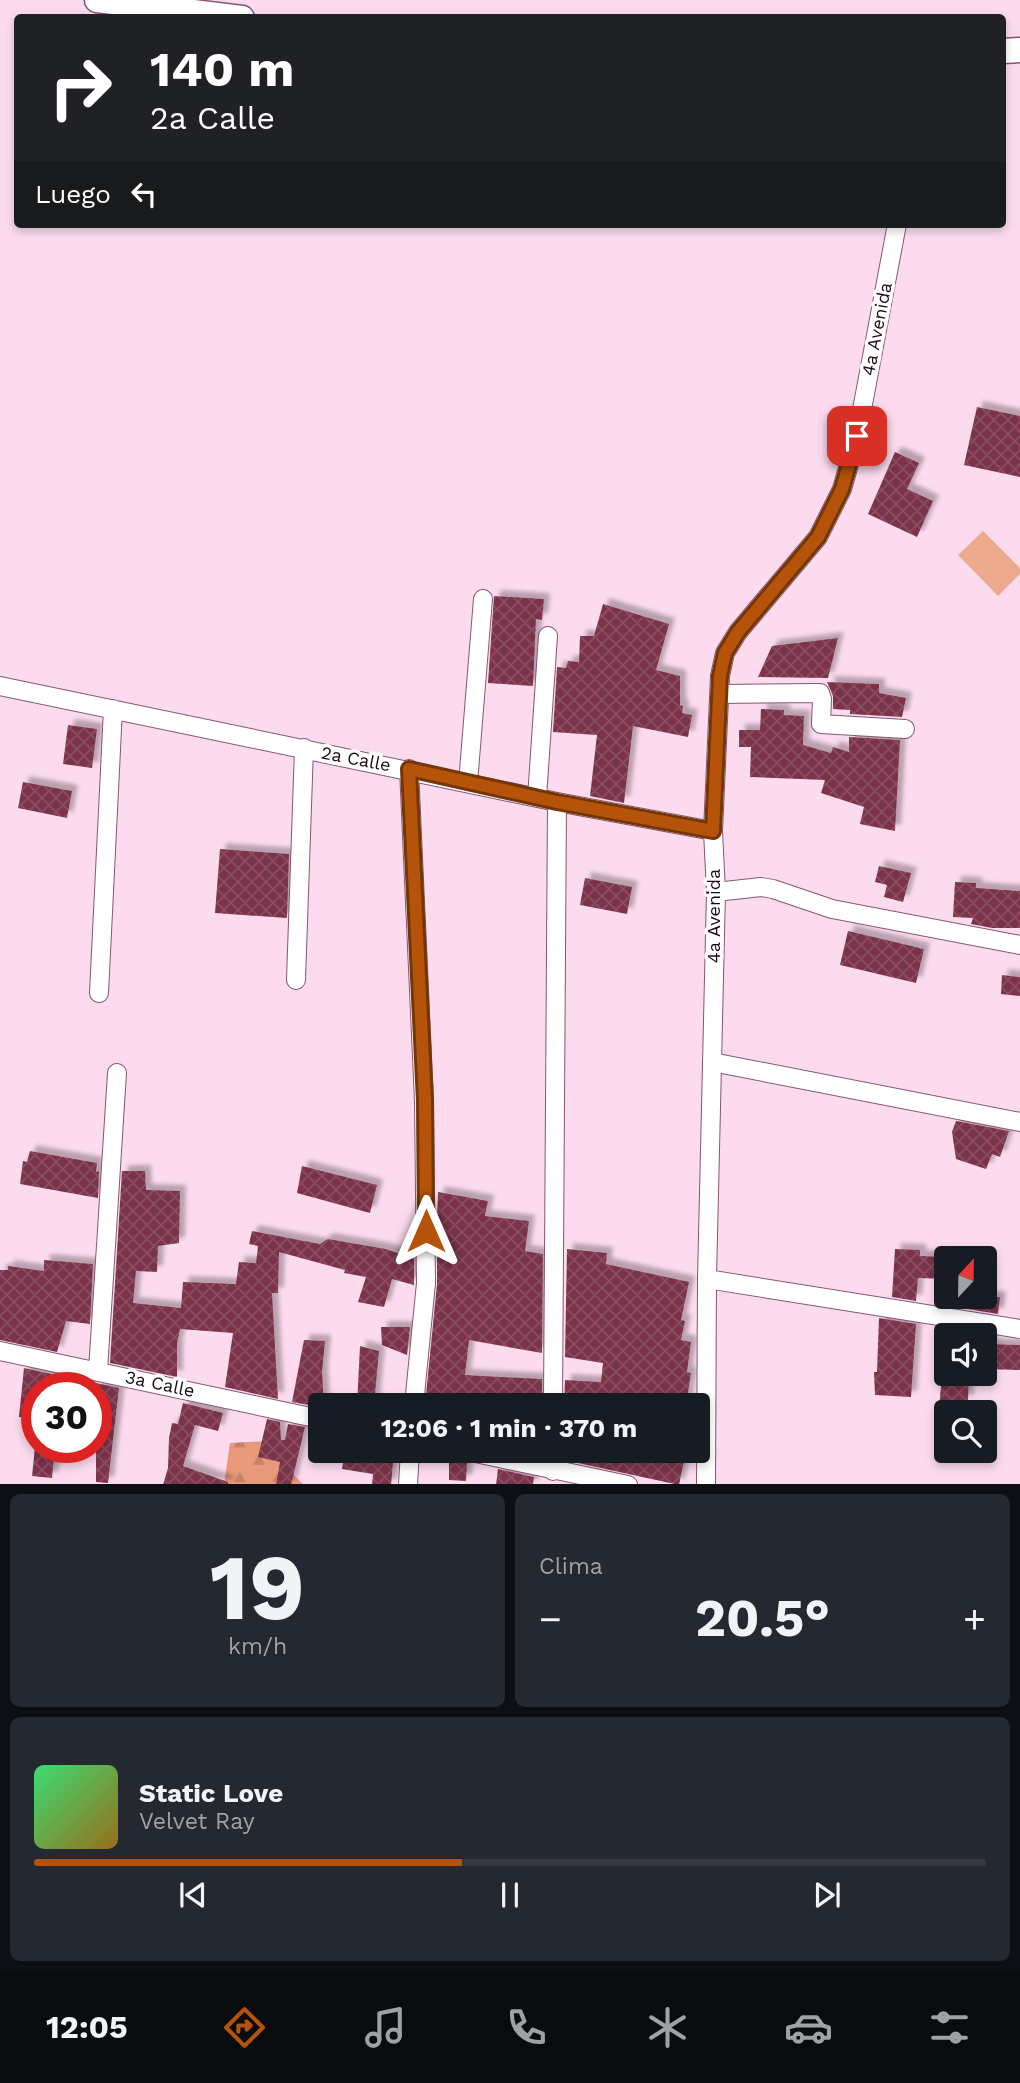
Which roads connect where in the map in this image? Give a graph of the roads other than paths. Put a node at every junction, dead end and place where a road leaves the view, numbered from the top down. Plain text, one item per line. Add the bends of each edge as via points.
1 (97, 0) edge
2 (210, 14) edge
3 (896, 228) edge
4 (483, 599) dead end
5 (548, 636) dead end
6 (0, 686) edge
7 (719, 694) junction
8 (113, 709) junction
9 (905, 729) dead end
10 (304, 748) junction
11 (409, 769) junction
12 (468, 783) junction
13 (537, 798) junction
14 (557, 802) junction
15 (713, 831) junction
16 (716, 891) junction
17 (1020, 945) edge
18 (296, 980) dead end
19 (99, 993) dead end
20 (712, 1062) junction
21 (117, 1073) dead end
22 (1020, 1122) edge
23 (707, 1279) junction
24 (1020, 1329) edge
25 (0, 1351) edge
26 (98, 1371) junction
27 (415, 1393) edge
28 (554, 1393) edge
29 (308, 1416) edge
30 (409, 1463) edge
31 (518, 1463) edge
32 (553, 1463) edge
33 (553, 1471) junction
34 (408, 1484) edge
35 (623, 1484) edge
36 (706, 1484) edge

1 - 2 main road
3 - 7 street, 4a Avenida via 857,436 842,489 818,537 725,653
4 - 12 street
5 - 13 street
6 - 8 street, 2a Calle
7 - 9 street via 820,693 821,724
7 - 15 street, 4a Avenida
8 - 10 street, 2a Calle
8 - 19 street
10 - 11 street, 2a Calle
10 - 18 street
11 - 12 street, 2a Calle
11 - 27 street via 425,1101 426,1283
12 - 13 street, 2a Calle
13 - 14 street, 2a Calle
14 - 15 street, 2a Calle
14 - 28 street
15 - 16 street, 4a Avenida
16 - 17 street via 773,889 832,909
16 - 20 street, 4a Avenida
20 - 22 street
20 - 23 street, 4a Avenida
21 - 26 street
23 - 24 street
23 - 36 street, 4a Avenida
25 - 26 street, 3a Calle
26 - 29 street, 3a Calle
30 - 34 street
31 - 33 street
32 - 33 street
33 - 35 street

